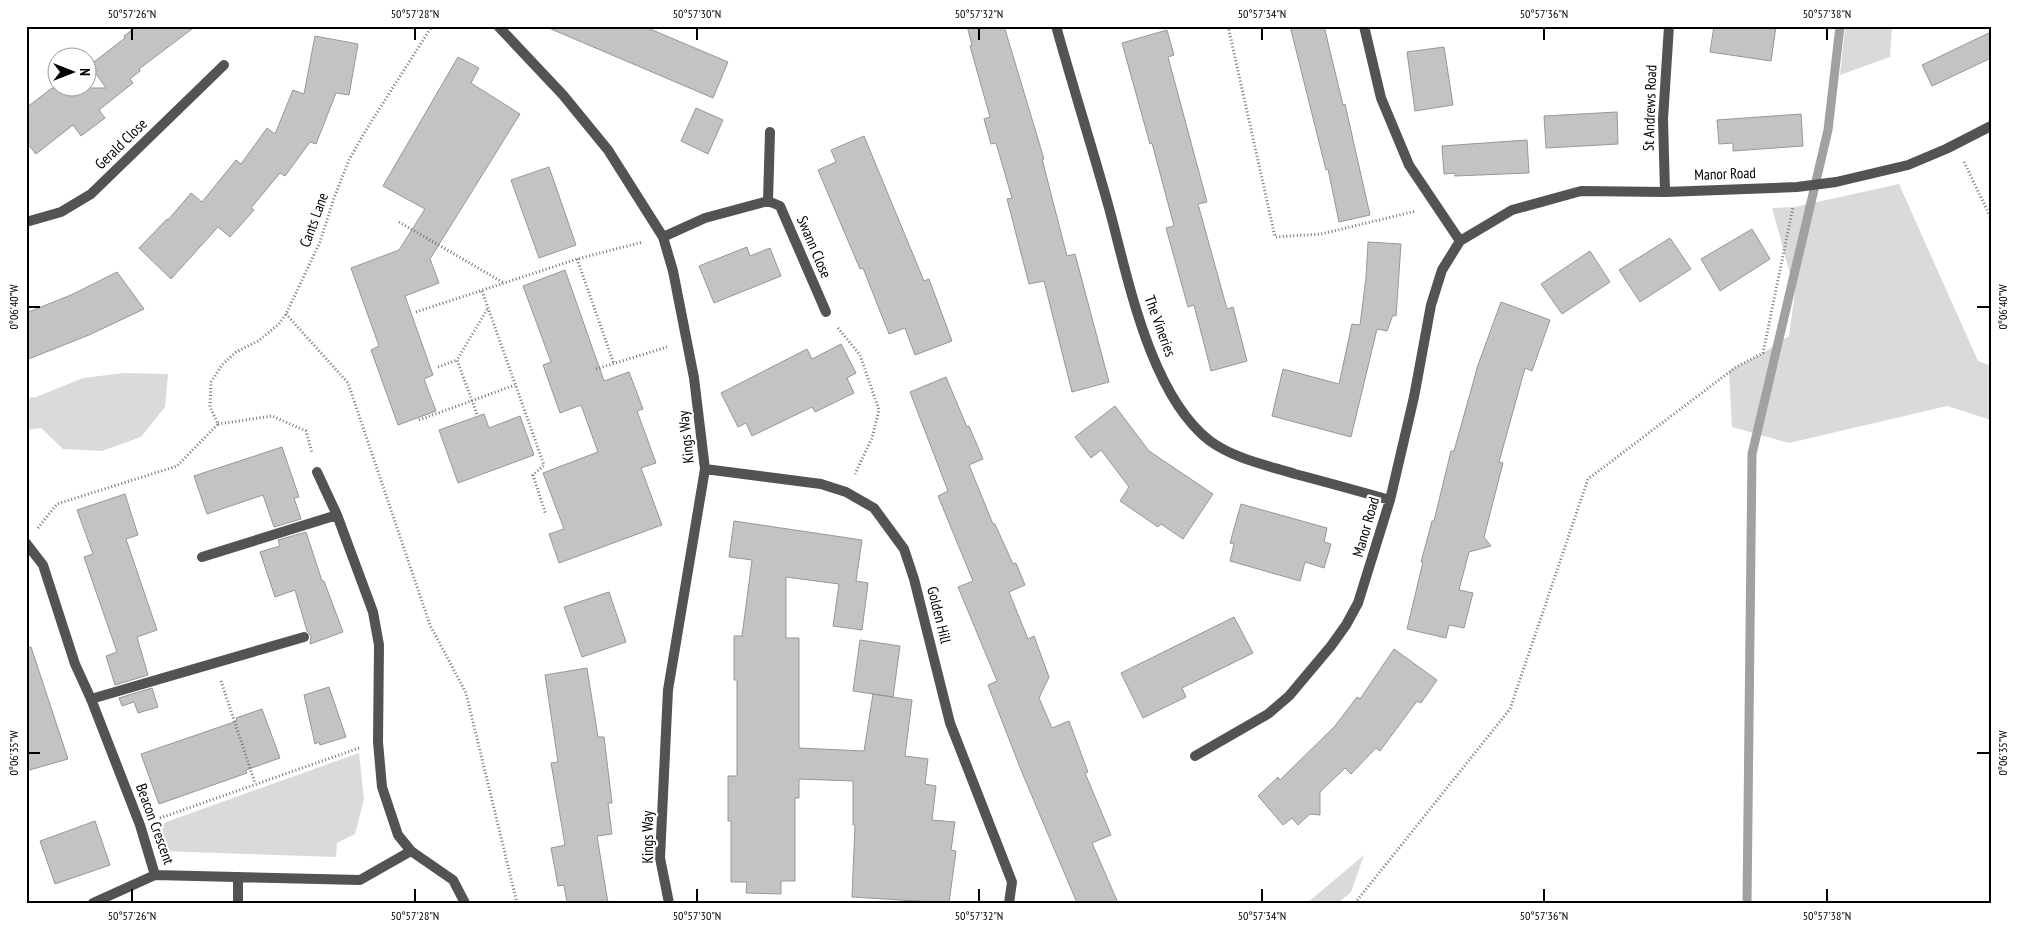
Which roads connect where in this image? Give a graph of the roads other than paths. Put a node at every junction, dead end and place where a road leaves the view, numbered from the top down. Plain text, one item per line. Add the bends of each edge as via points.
1 (498, 26) edge
2 (1056, 26) edge
3 (1364, 26) edge
4 (1669, 26) edge
5 (224, 66) dead end
6 (1991, 126) edge
7 (770, 132) dead end
8 (1665, 192) junction
9 (768, 201) junction
10 (26, 222) edge
11 (663, 237) junction
12 (1460, 241) junction
13 (826, 312) road end
14 (704, 469) junction
15 (317, 472) road end
16 (1390, 500) junction
17 (337, 515) junction
18 (29, 539) edge
19 (202, 557) dead end
20 (304, 637) dead end
21 (91, 699) junction
22 (1195, 756) dead end
23 (411, 851) junction
24 (155, 875) junction
25 (238, 877) junction
26 (93, 903) edge
27 (238, 903) edge
28 (465, 903) edge
29 (669, 903) edge
30 (1009, 903) edge

1 - 11 street, Kings Way via 563,95 608,150
2 - 16 street, The Vineries via 1131,290 1152,352 1181,410 1194,427 1226,451 1254,462
3 - 12 street via 1381,98 1409,165
4 - 8 street, St Andrews Road via 1663,119
5 - 10 street, Gerald Close via 91,194 61,212
6 - 8 street, Manor Road via 1908,165 1836,182
7 - 9 street
8 - 12 street, Manor Road via 1581,191 1512,210
9 - 11 street via 705,218
9 - 13 street, Swann Close via 780,206
11 - 14 street, Kings Way via 694,378
12 - 16 street, Manor Road via 1442,270 1431,305
14 - 29 street, Kings Way via 668,690 660,858
14 - 30 street, Golden Hill via 822,484 846,492 874,508 904,549 950,723 1012,882
15 - 17 street
16 - 22 street, Manor Road via 1358,602 1331,646 1289,696 1268,714
17 - 19 street
17 - 23 street via 373,612 379,645 378,742 382,787 398,835
18 - 21 street, Beacon Crescent via 43,565 75,664
20 - 21 street
21 - 24 street, Beacon Crescent via 140,825
23 - 25 street, Beacon Crescent via 360,880
23 - 28 street via 454,880
24 - 25 street, Beacon Crescent
24 - 26 street
25 - 27 street

